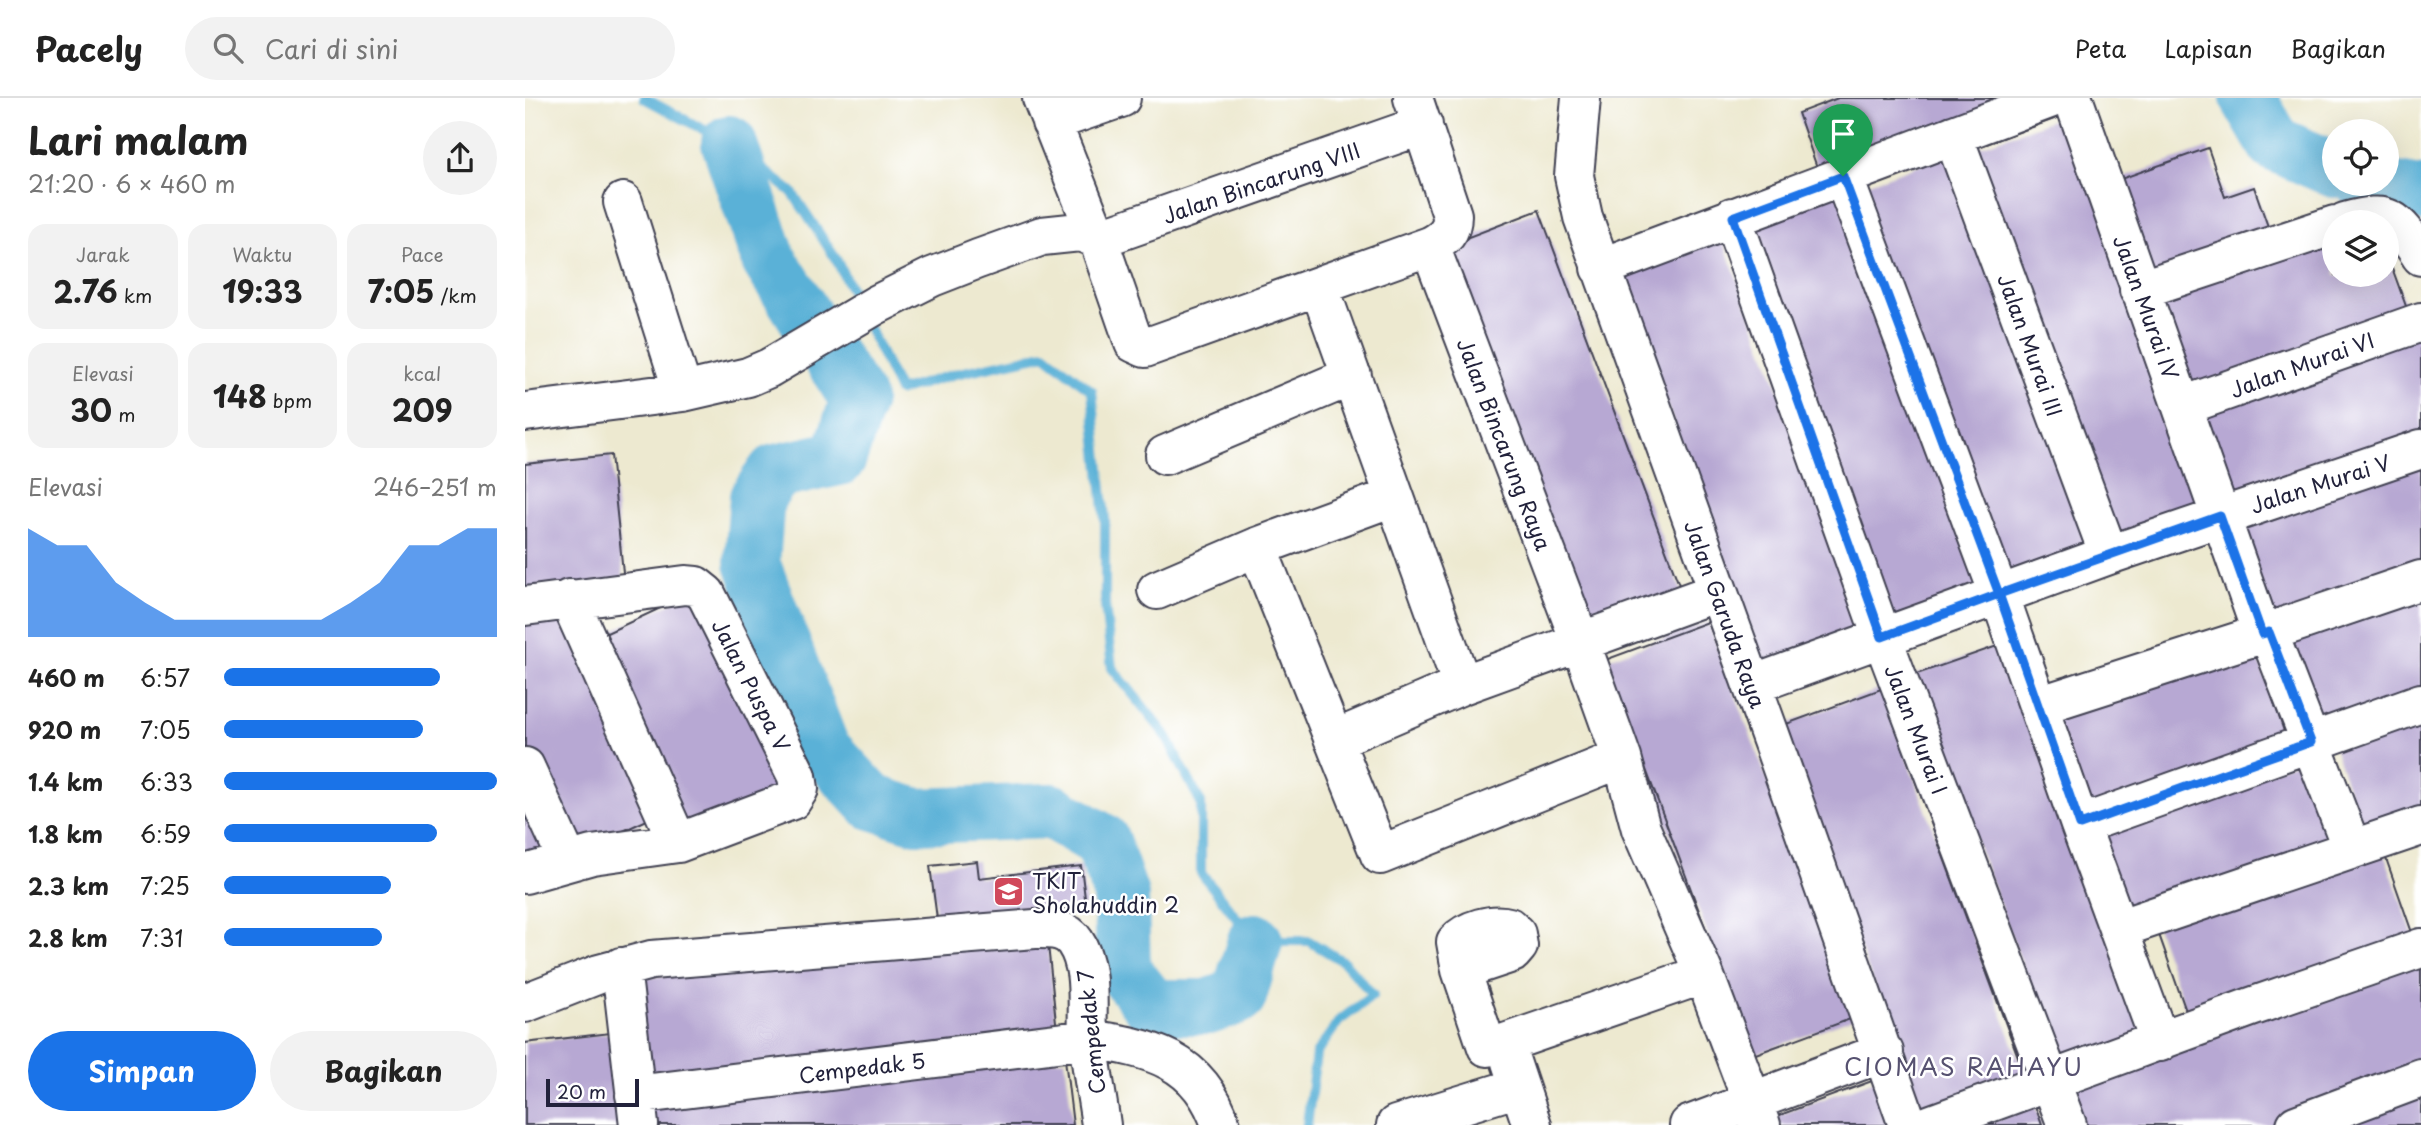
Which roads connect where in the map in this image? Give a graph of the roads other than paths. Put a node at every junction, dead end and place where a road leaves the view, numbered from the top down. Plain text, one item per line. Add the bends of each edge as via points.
1 (1121, 98) edge
2 (1581, 98) edge
3 (2052, 98) edge
4 (2073, 98) edge
5 (1046, 110) edge
6 (1418, 112) edge
7 (1953, 135) junction
8 (1843, 176) junction
9 (623, 202) dead end
10 (1733, 217) junction
11 (2399, 227) edge
12 (2322, 229) edge
13 (1098, 239) junction
14 (1430, 246) junction
15 (2421, 256) edge
16 (1600, 268) junction
17 (1319, 286) junction
18 (2140, 290) junction
19 (2421, 322) edge
20 (1352, 376) junction
21 (683, 392) junction
22 (2183, 407) junction
23 (525, 412) edge
24 (2421, 449) edge
25 (1165, 455) dead end
26 (1393, 497) junction
27 (2220, 516) junction
28 (1257, 547) junction
29 (2109, 555) junction
30 (2421, 580) edge
31 (1157, 590) dead end
32 (1717, 592) junction
33 (1999, 594) junction
34 (569, 600) junction
35 (525, 606) edge
36 (2265, 633) junction
37 (1882, 637) junction
38 (1580, 642) junction
39 (1462, 685) junction
40 (1752, 685) junction
41 (2421, 703) edge
42 (2038, 706) junction
43 (1334, 740) junction
44 (2311, 742) junction
45 (1622, 758) junction
46 (525, 767) edge
47 (2080, 825) junction
48 (2421, 827) edge
49 (678, 843) junction
50 (2352, 849) junction
51 (568, 861) junction
52 (525, 874) edge
53 (2118, 929) junction
54 (2421, 948) edge
55 (621, 967) junction
56 (1461, 970) dead end
57 (1693, 978) dead end
58 (525, 1003) edge
59 (1089, 1039) junction
60 (2160, 1042) junction
61 (1505, 1043) junction
62 (1884, 1052) junction
63 (2421, 1079) edge
64 (2051, 1080) junction
65 (1518, 1087) junction
66 (637, 1110) edge
67 (1756, 1113) edge
68 (1101, 1125) edge
69 (1221, 1125) edge
70 (1396, 1125) edge
71 (1532, 1125) edge
72 (1689, 1125) edge
73 (1908, 1125) edge
74 (1929, 1125) edge
75 (2067, 1125) edge
76 (2296, 1125) edge

1 - 5 street
2 - 16 street, Jalan Garuda Raya via 1574,176
3 - 7 street
4 - 18 street, Jalan Murai IV
5 - 13 street
6 - 13 street, Jalan Bincarung VIII
6 - 14 street via 1453,215 1452,229
7 - 8 street
7 - 29 street, Jalan Murai III
8 - 10 street
8 - 33 street
9 - 21 street
10 - 16 street
10 - 37 street, Jalan Murai I
11 - 15 street
12 - 18 street
13 - 17 street via 1134,343 1145,348
13 - 21 street via 1080,232 1042,236 932,277 769,368
14 - 17 street
14 - 38 street, Jalan Bincarung Raya
16 - 32 street, Jalan Garuda Raya
17 - 20 street
18 - 22 street, Jalan Murai IV
19 - 22 street, Jalan Murai VI
20 - 25 street
20 - 26 street
21 - 23 street
22 - 27 street, Jalan Murai IV
24 - 27 street, Jalan Murai V
26 - 28 street
26 - 39 street
27 - 29 street, Jalan Murai V
27 - 36 street, Jalan Murai IV
28 - 31 street
28 - 43 street
29 - 33 street, Jalan Murai V
30 - 36 street
32 - 38 street
32 - 40 street, Jalan Garuda Raya
33 - 37 street, Jalan Murai V
33 - 42 street
34 - 35 street
34 - 49 street
34 - 49 street, Jalan Puspa V via 696,586 706,594 797,776 799,789 792,800
36 - 42 street
36 - 44 street, Jalan Murai IV
37 - 40 street, Jalan Murai V
37 - 64 street, Jalan Murai I
38 - 39 street
38 - 45 street, Jalan Bincarung Raya
39 - 43 street
40 - 62 street, Jalan Garuda Raya
41 - 44 street
42 - 47 street
43 - 45 street via 1380,855
44 - 47 street
44 - 50 street, Jalan Murai IV
45 - 67 street, Jalan Bincarung Raya via 1641,829 1704,974
46 - 51 street
47 - 53 street
48 - 50 street
49 - 51 street
50 - 53 street
51 - 52 street
53 - 60 street
54 - 60 street
55 - 58 street
55 - 59 street, Cempedak 7 via 651,960 1035,929 1062,931 1074,939 1086,974
55 - 66 street
56 - 61 street via 1487,1047
57 - 61 street
59 - 66 street, Cempedak 5
59 - 68 street, Cempedak 7
59 - 69 street, Cempedak 5 via 1159,1054 1187,1070 1207,1093
60 - 64 street
61 - 65 street
62 - 67 street
62 - 73 street, Jalan Garuda Raya
63 - 76 street
64 - 74 street
64 - 75 street, Jalan Murai I
65 - 70 street
65 - 71 street
67 - 72 street

